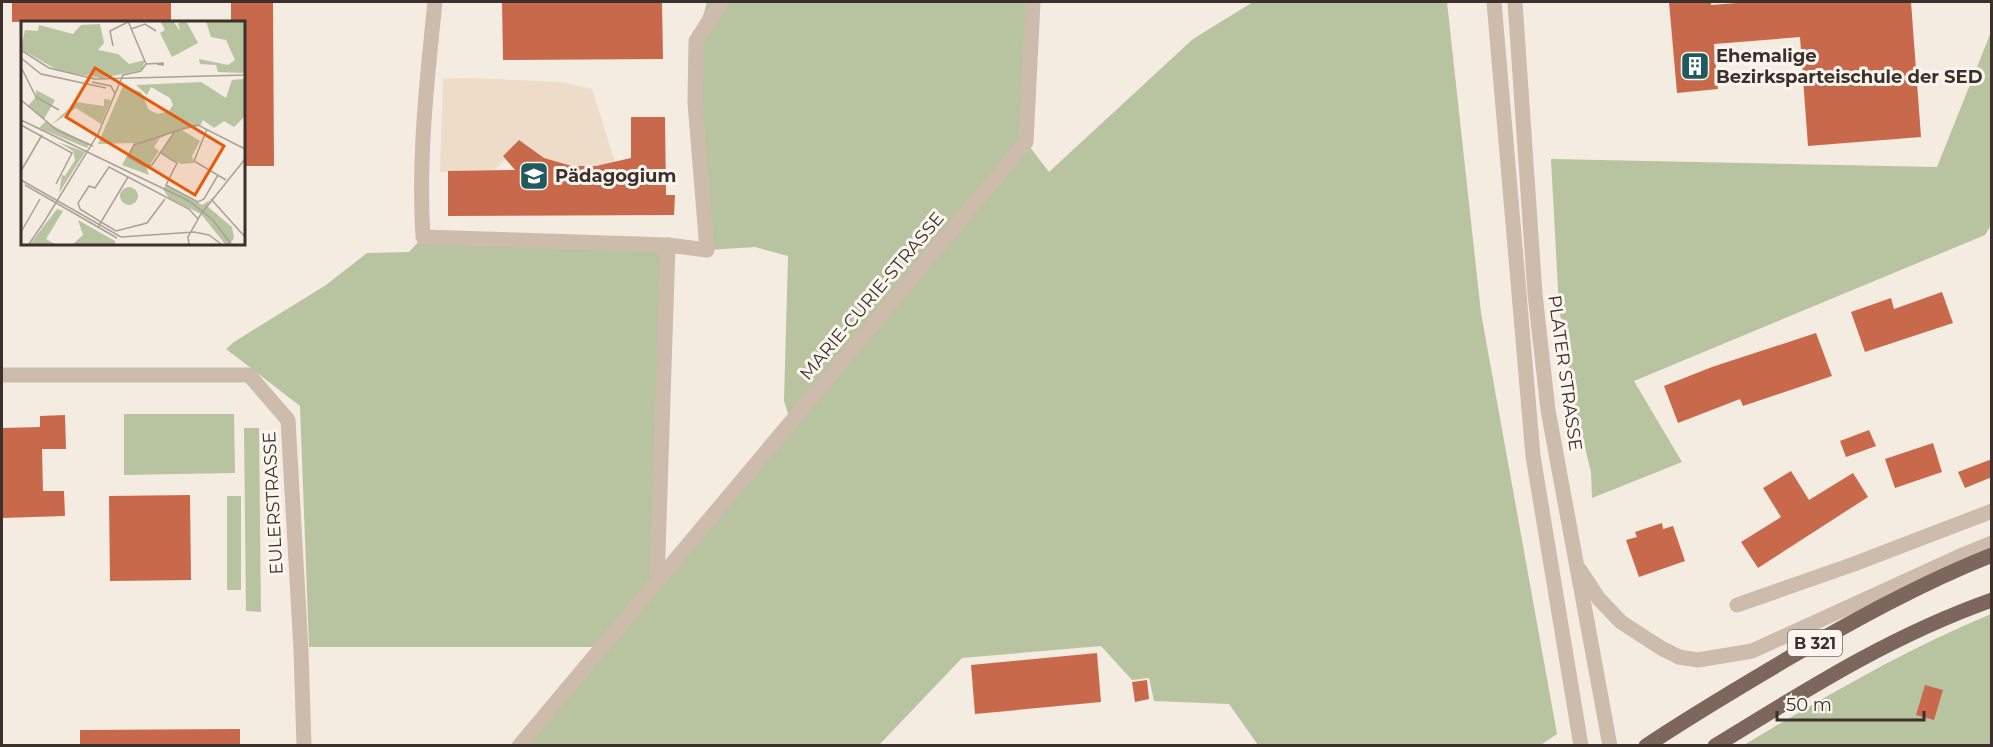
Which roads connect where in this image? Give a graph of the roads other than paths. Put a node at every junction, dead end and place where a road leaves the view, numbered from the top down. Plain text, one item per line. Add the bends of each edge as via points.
1 (435, 2) edge
2 (721, 2) edge
3 (1033, 2) edge
4 (1494, 2) edge
5 (1515, 2) edge
6 (668, 245) junction
7 (2, 375) edge
8 (1992, 511) edge
9 (1992, 543) edge
10 (1992, 555) edge
11 (1577, 566) junction
12 (657, 583) junction
13 (1992, 600) edge
14 (1737, 604) dead end
15 (304, 746) edge
16 (519, 746) edge
17 (1581, 746) edge
18 (1610, 746) edge
19 (1646, 746) edge
20 (1714, 746) edge

1 - 6 street via 426,83 423,237
2 - 6 street via 696,41 695,103 707,250
3 - 12 street, MARIE-CURIE-STRASSE via 1026,142
4 - 17 street, PLATER STRASSE via 1533,456
5 - 11 street, PLATER STRASSE via 1535,294 1548,410
6 - 12 street
7 - 15 street, EULERSTRASSE via 249,375 288,420
8 - 14 street
9 - 11 street, B 321 via 1752,651 1698,660 1679,657 1621,622 1599,599
10 - 19 main road, B 321 via 1840,628
11 - 18 street, PLATER STRASSE
12 - 16 street, MARIE-CURIE-STRASSE
13 - 20 main road, B 321 via 1953,613 1882,646

